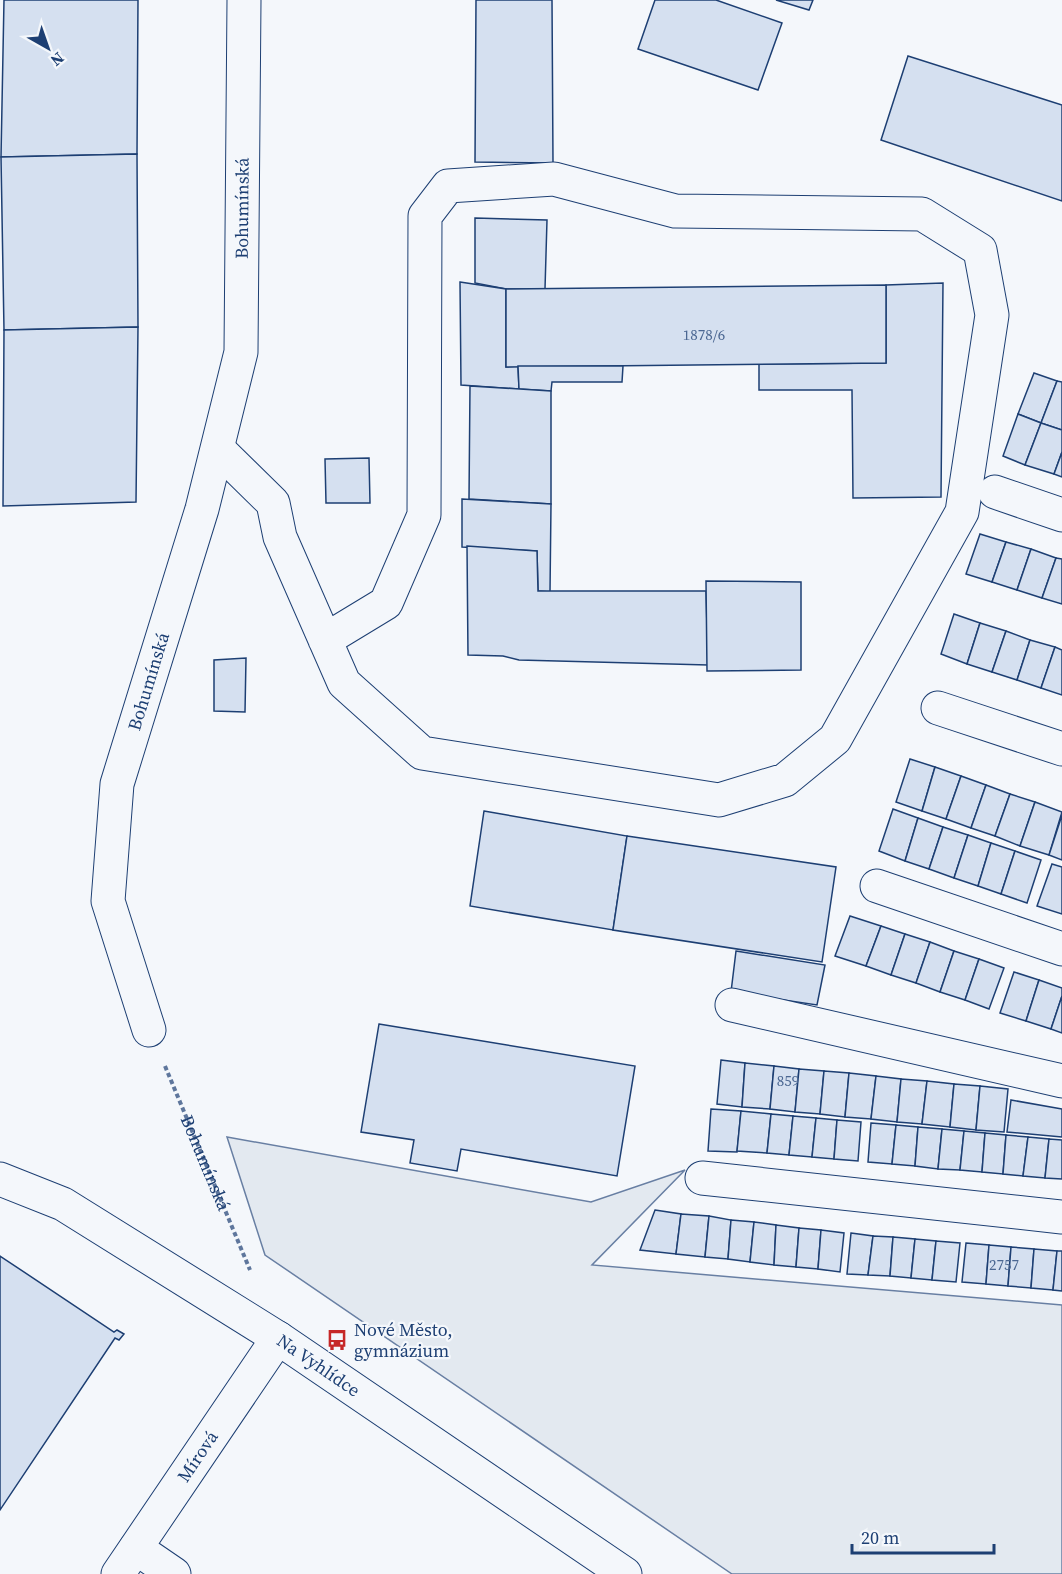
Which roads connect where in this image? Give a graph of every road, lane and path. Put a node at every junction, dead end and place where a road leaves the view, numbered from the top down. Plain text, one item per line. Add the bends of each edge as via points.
1 (244, 0) edge
2 (218, 449) junction
3 (996, 492) dead end
4 (1062, 515) edge
5 (325, 640) junction
6 (938, 708) dead end
7 (1062, 749) edge
8 (877, 886) dead end
9 (1062, 949) edge
10 (732, 1005) dead end
11 (149, 1030) joint
12 (1062, 1081) edge
13 (702, 1178) dead end
14 (0, 1179) edge
15 (1062, 1217) edge
16 (251, 1272) dead end
17 (278, 1338) junction
18 (127, 1561) edge
19 (174, 1574) edge
20 (625, 1574) edge

1 - 2 street, Bohumínská via 241,352
2 - 5 street via 273,503 280,537
2 - 11 street, Bohumínská via 117,784 108,901
3 - 4 street
5 - 5 street via 344,683 422,753 718,801 785,780 835,740 962,512 992,315 980,250 922,214 675,211 554,179 448,186 425,216 424,515 386,603
6 - 7 street
8 - 9 street
10 - 12 street
11 - 16 path, Bohumínská
13 - 15 street
14 - 17 street, Na Vyhlídce via 63,1204
17 - 18 street, Mírová
17 - 20 street, Na Vyhlídce
18 - 19 street

